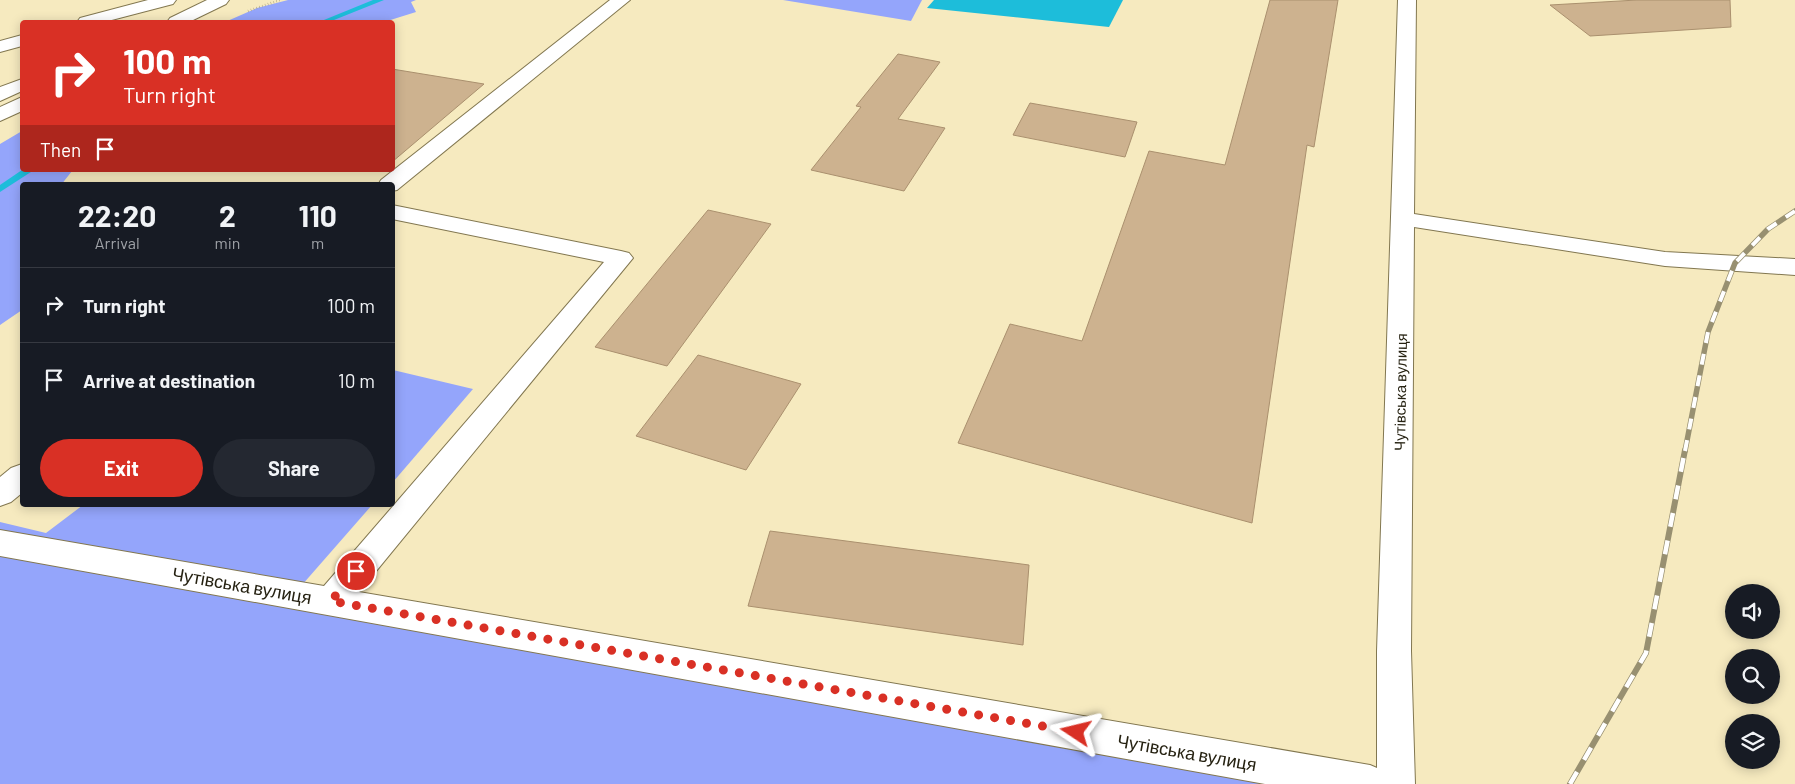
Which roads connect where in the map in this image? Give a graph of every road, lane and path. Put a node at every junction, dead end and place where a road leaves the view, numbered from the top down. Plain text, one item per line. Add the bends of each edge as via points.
1 (167, 0) edge
2 (220, 0) edge
3 (621, 0) edge
4 (1407, 0) edge
5 (93, 20) edge
6 (180, 20) edge
7 (20, 41) edge
8 (0, 47) edge
9 (20, 86) edge
10 (0, 95) edge
11 (20, 104) edge
12 (0, 115) edge
13 (392, 182) edge
14 (395, 213) edge
15 (1404, 219) junction
16 (1795, 267) edge
17 (20, 478) edge
18 (0, 494) edge
19 (0, 543) edge
20 (331, 601) junction
21 (1370, 784) edge
22 (1396, 784) edge

1 - 5 street
2 - 6 street
3 - 13 street
4 - 15 street, Чутівська вулиця
7 - 8 street
9 - 10 street
11 - 12 street
14 - 20 street via 621,258
15 - 16 street via 1665,259
15 - 22 street, Чутівська вулиця via 1394,651
17 - 18 street
19 - 20 street, Чутівська вулиця
20 - 21 street, Чутівська вулиця

